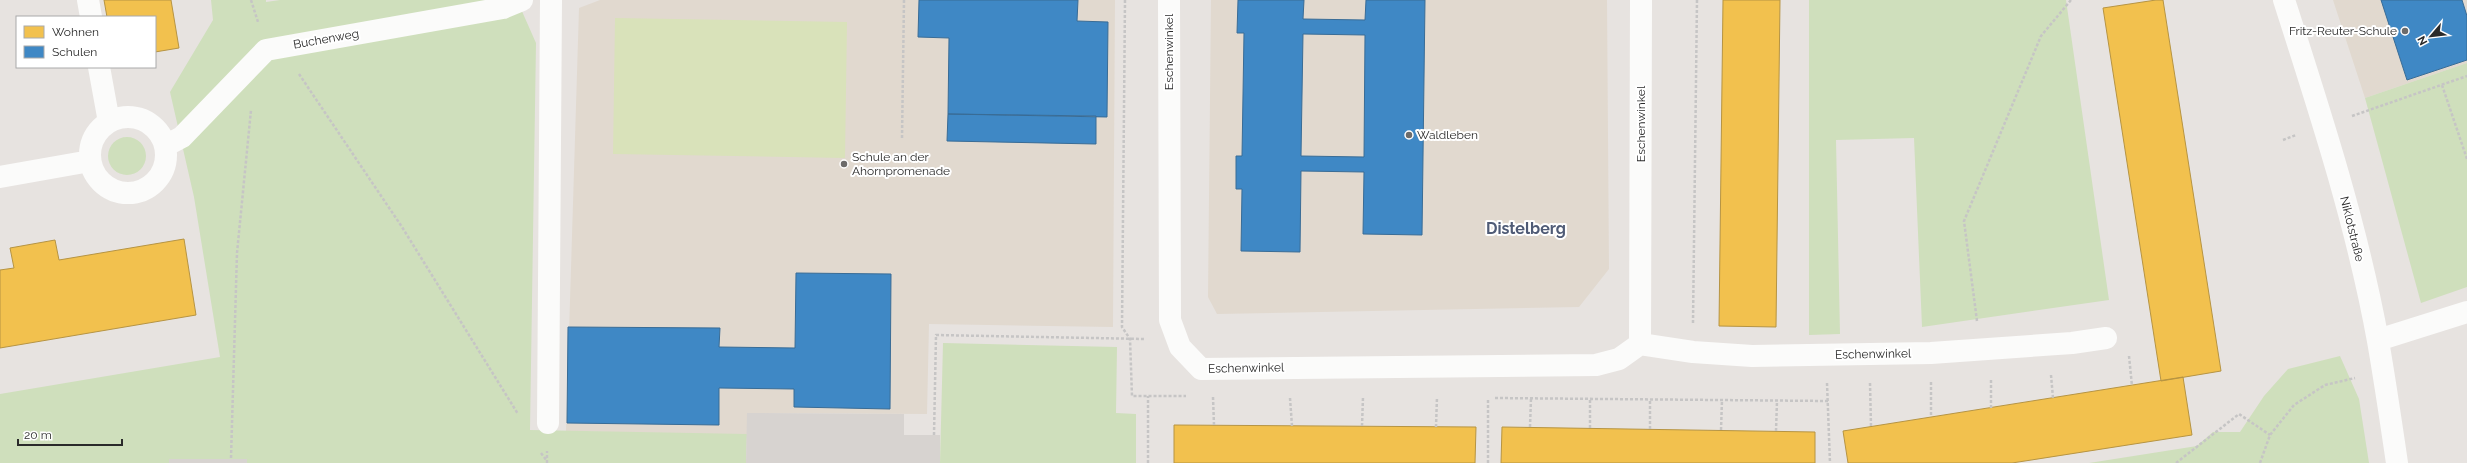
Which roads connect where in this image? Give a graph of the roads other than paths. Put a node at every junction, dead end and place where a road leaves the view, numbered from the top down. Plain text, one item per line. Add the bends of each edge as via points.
1 (88, 0) edge
2 (522, 0) edge
3 (551, 0) edge
4 (1168, 0) edge
5 (1641, 0) edge
6 (2284, 0) edge
7 (91, 16) edge
8 (99, 68) edge
9 (109, 122) junction
10 (165, 146) junction
11 (90, 162) junction
12 (0, 177) edge
13 (2467, 312) edge
14 (2106, 338) dead end
15 (2378, 340) junction
16 (1640, 344) junction
17 (548, 423) dead end
18 (2397, 463) edge

1 - 7 street
2 - 10 street, Buchenweg via 503,8 266,50 182,137
3 - 17 street
4 - 16 street, Eschenwinkel via 1170,320 1180,347 1201,369 1596,365 1619,359
5 - 16 street, Eschenwinkel
6 - 15 street, Niklotstraße via 2325,125
8 - 9 street
9 - 10 street via 132,117 143,120 153,126
9 - 11 street via 93,139
10 - 11 street via 164,168 151,186 141,192 119,193 109,189 100,181
11 - 12 street
13 - 15 street
14 - 16 street, Eschenwinkel via 2072,343 1930,353 1752,356 1693,352
15 - 18 street, Niklotstraße

